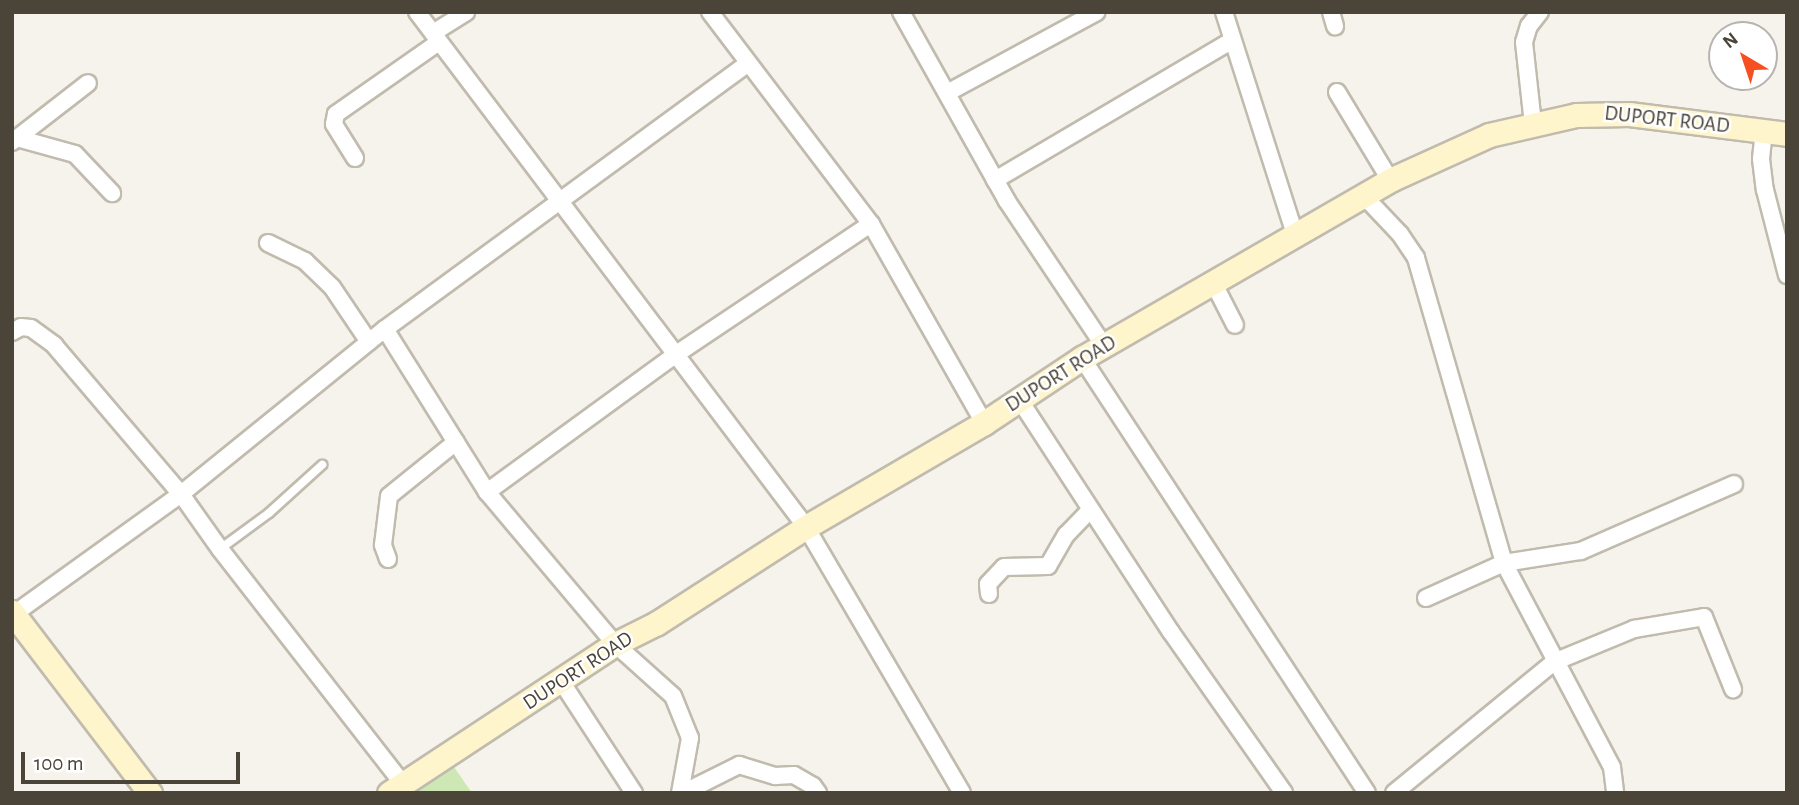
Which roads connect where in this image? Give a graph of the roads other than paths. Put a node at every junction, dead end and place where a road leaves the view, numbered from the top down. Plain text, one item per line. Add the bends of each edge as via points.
1 (417, 12) edge
2 (466, 12) edge
3 (710, 12) edge
4 (901, 12) edge
5 (1097, 12) edge
6 (1224, 12) edge
7 (1540, 12) edge
8 (436, 38) junction
9 (1231, 41) junction
10 (748, 63) junction
11 (88, 83) dead end
12 (1337, 92) dead end
13 (947, 93) junction
14 (1534, 124) junction
15 (1764, 130) junction
16 (1787, 134) edge
17 (15, 140) edge
18 (355, 158) dead end
19 (995, 180) junction
20 (1390, 180) junction
21 (112, 193) dead end
22 (1363, 195) junction
23 (560, 200) junction
24 (871, 224) junction
25 (1294, 235) junction
26 (268, 243) dead end
27 (1787, 275) edge
28 (1213, 282) junction
29 (1235, 325) dead end
30 (385, 329) junction
31 (12, 331) edge
32 (369, 342) junction
33 (1104, 346) junction
34 (675, 355) junction
35 (1082, 358) junction
36 (1018, 399) junction
37 (984, 423) junction
38 (456, 442) junction
39 (322, 465) dead end
40 (1734, 484) dead end
41 (487, 492) junction
42 (181, 494) junction
43 (1089, 511) junction
44 (806, 527) junction
45 (220, 549) junction
46 (388, 559) dead end
47 (1504, 563) junction
48 (989, 594) dead end
49 (1426, 598) dead end
50 (13, 613) edge
51 (615, 644) junction
52 (1554, 662) junction
53 (561, 681) junction
54 (1733, 689) dead end
55 (396, 788) edge
56 (150, 793) edge
57 (634, 793) edge
58 (682, 793) edge
59 (818, 793) edge
60 (962, 793) edge
61 (1284, 793) edge
62 (1367, 793) edge
63 (1394, 793) edge
64 (1615, 793) edge

1 - 8 street
2 - 8 street
3 - 10 street
4 - 13 street
5 - 13 street
6 - 9 street
7 - 14 street via 1524,42
8 - 18 street via 336,114 334,124
8 - 23 street
9 - 19 street
9 - 25 street
10 - 23 street
10 - 24 street
11 - 17 street
12 - 20 street
13 - 19 street
14 - 15 street, DUPORT ROAD via 1602,113
14 - 20 street, DUPORT ROAD via 1489,135
15 - 16 street, DUPORT ROAD
15 - 27 street via 1765,190
17 - 21 street via 75,154
19 - 33 street
20 - 22 street, DUPORT ROAD
22 - 25 street, DUPORT ROAD
22 - 47 street via 1416,258
23 - 30 street
23 - 34 street
24 - 34 street
24 - 37 street
25 - 28 street, DUPORT ROAD
26 - 32 street via 314,270
28 - 29 street
28 - 33 street, DUPORT ROAD
30 - 32 street
30 - 38 street
31 - 42 street via 31,328 54,345
32 - 42 street
33 - 35 street, DUPORT ROAD
34 - 41 street
34 - 44 street
35 - 36 street, DUPORT ROAD
35 - 62 street
36 - 37 street, DUPORT ROAD
36 - 43 street
37 - 44 street, DUPORT ROAD
38 - 41 street
38 - 46 street via 389,496 383,545
39 - 45 lane
40 - 47 street via 1581,551
41 - 51 street
42 - 45 street
42 - 50 street
43 - 48 street via 1066,535 1049,571 1004,567 988,584
43 - 61 street
44 - 51 street, DUPORT ROAD via 657,623
44 - 60 street
45 - 55 street
47 - 49 street
47 - 52 street
50 - 56 street
51 - 53 street, DUPORT ROAD
51 - 58 street via 673,696 681,711 690,738
52 - 54 street via 1634,629 1704,617
52 - 63 street
52 - 64 street via 1612,767
53 - 55 street, DUPORT ROAD
53 - 57 street
58 - 59 street via 739,765 775,776 794,775

